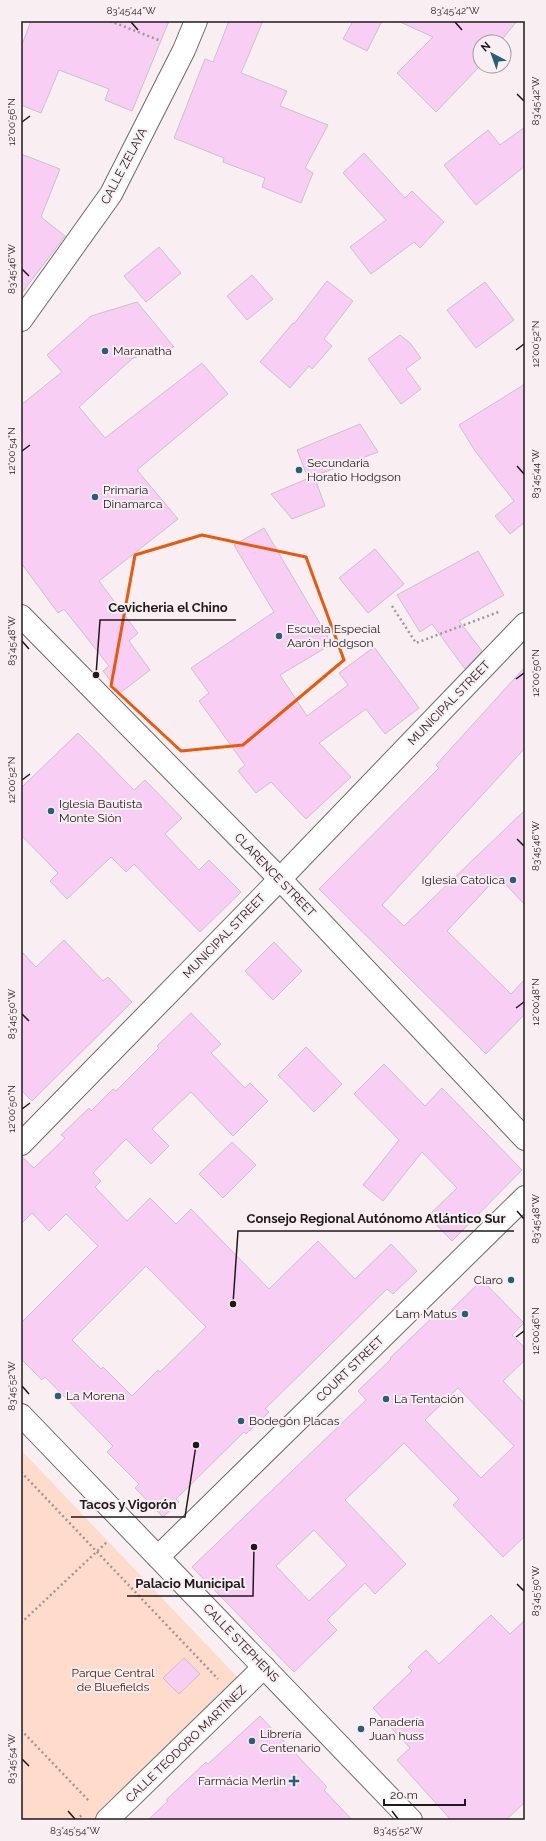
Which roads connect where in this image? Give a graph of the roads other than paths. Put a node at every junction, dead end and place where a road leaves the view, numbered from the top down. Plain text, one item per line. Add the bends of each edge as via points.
1 (196, 21) edge
2 (21, 320) edge
3 (21, 616) edge
4 (525, 624) edge
5 (280, 879) junction
6 (525, 1139) edge
7 (21, 1144) edge
8 (525, 1197) edge
9 (21, 1415) edge
10 (158, 1557) junction
11 (264, 1667) junction
12 (99, 1812) edge
13 (411, 1820) edge

1 - 2 street, CALLE ZELAYA via 184,50 111,194
3 - 5 street, CLARENCE STREET
4 - 5 street, MUNICIPAL STREET
5 - 6 street, CLARENCE STREET
5 - 7 street, MUNICIPAL STREET
8 - 10 street, COURT STREET
9 - 10 street, CALLE STEPHENS
10 - 11 street, CALLE STEPHENS
11 - 12 street, CALLE TEODORO MARTÍNEZ
11 - 13 street, CALLE STEPHENS

